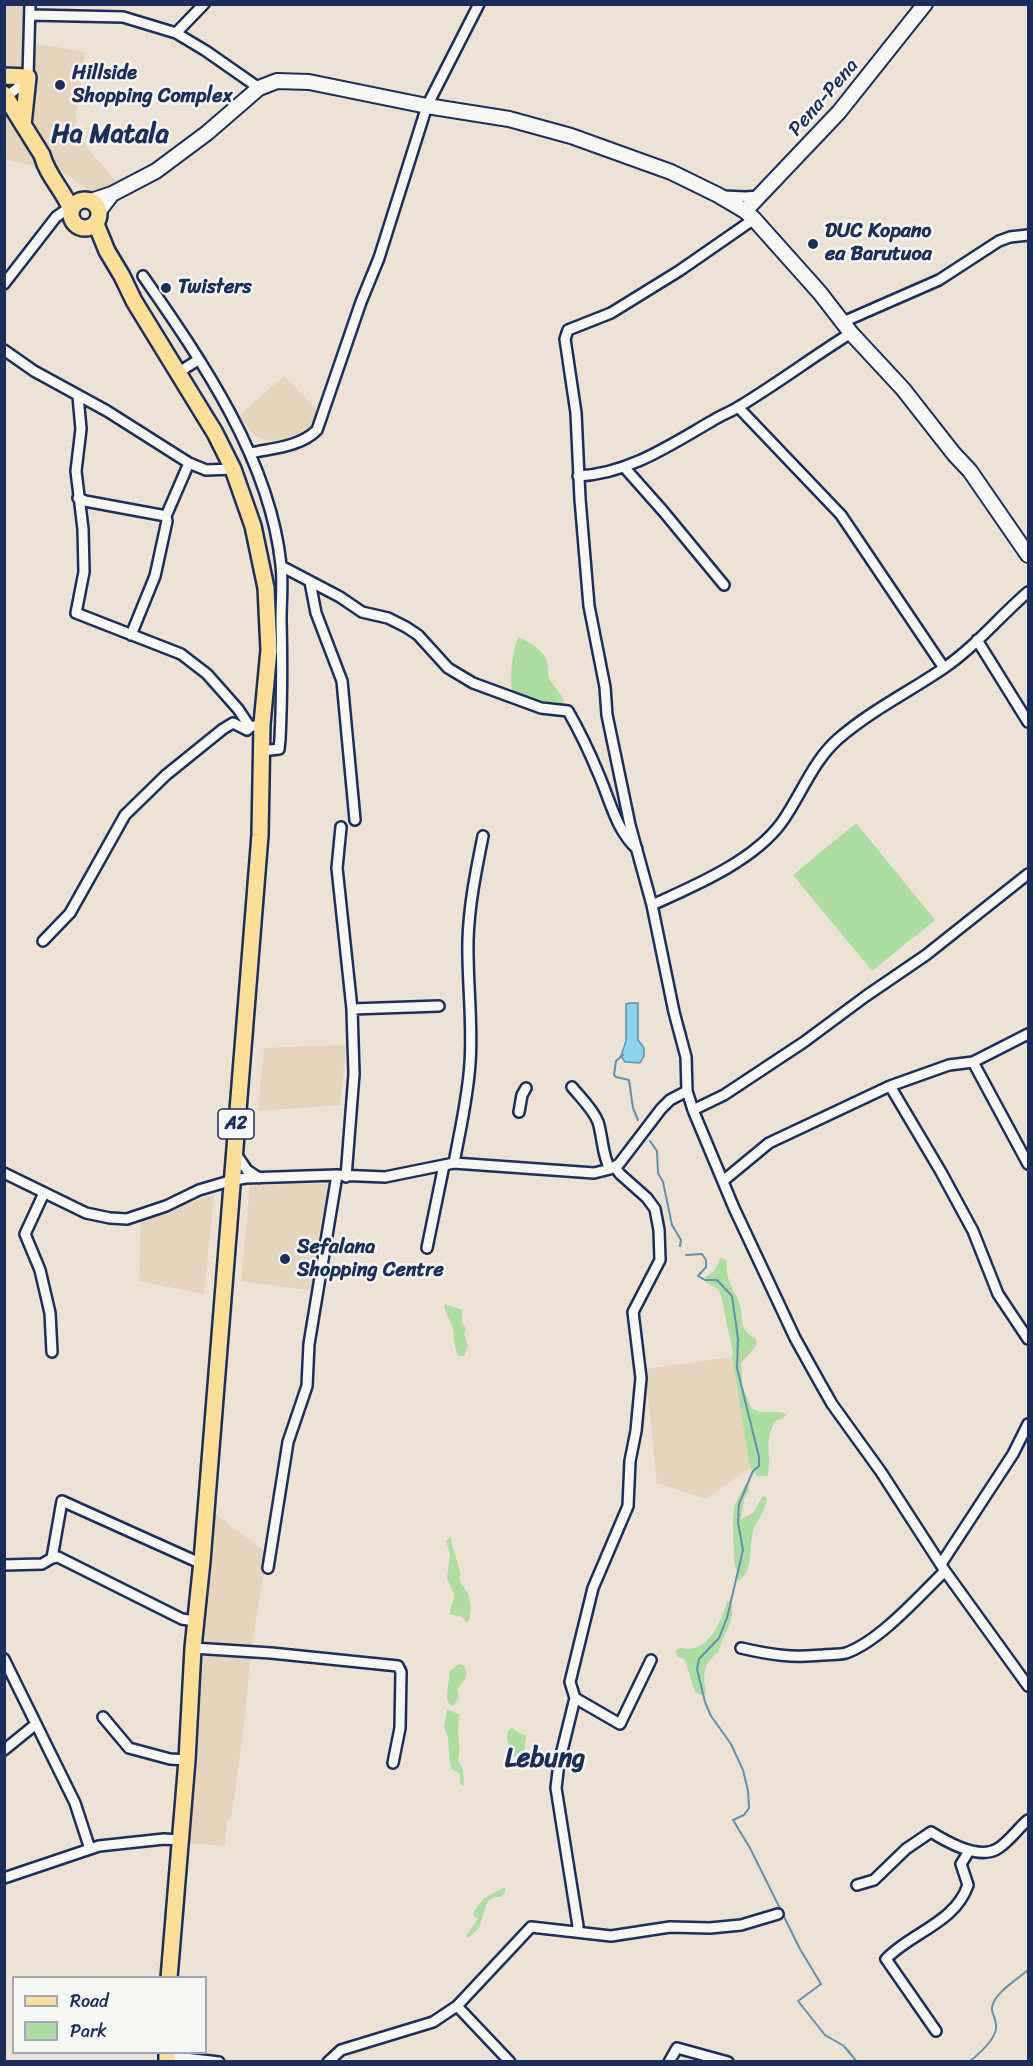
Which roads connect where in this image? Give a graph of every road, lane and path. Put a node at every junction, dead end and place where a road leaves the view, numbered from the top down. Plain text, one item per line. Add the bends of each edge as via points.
1 (30, 4) edge
2 (204, 4) edge
3 (479, 4) edge
4 (925, 4) edge
5 (31, 15) junction
6 (176, 33) junction
7 (4, 76) edge
8 (28, 77) junction
9 (259, 88) junction
10 (5, 96) edge
11 (427, 106) junction
12 (23, 125) junction
13 (718, 195) junction
14 (760, 196) junction
15 (84, 212) junction
16 (749, 215) junction
17 (1029, 235) edge
18 (143, 276) dead end
19 (4, 284) edge
20 (847, 328) junction
21 (4, 350) edge
22 (198, 360) junction
23 (179, 372) junction
24 (78, 396) junction
25 (738, 407) junction
26 (251, 453) junction
27 (189, 463) junction
28 (624, 467) junction
29 (233, 469) junction
30 (578, 476) junction
31 (78, 498) junction
32 (166, 516) junction
33 (1029, 555) edge
34 (281, 566) junction
35 (310, 582) junction
36 (724, 585) dead end
37 (1029, 592) edge
38 (131, 635) junction
39 (976, 640) junction
40 (944, 668) junction
41 (1029, 722) edge
42 (256, 726) junction
43 (262, 751) junction
44 (355, 820) dead end
45 (340, 827) dead end
46 (483, 837) dead end
47 (637, 849) junction
48 (1029, 874) edge
49 (652, 905) junction
50 (44, 941) dead end
51 (439, 1006) dead end
52 (352, 1009) junction
53 (1029, 1034) edge
54 (973, 1062) junction
55 (890, 1086) junction
56 (572, 1087) dead end
57 (526, 1088) dead end
58 (687, 1091) junction
59 (693, 1110) junction
60 (519, 1112) dead end
61 (234, 1152) junction
62 (449, 1164) junction
63 (1029, 1164) edge
64 (613, 1168) junction
65 (4, 1173) edge
66 (342, 1176) junction
67 (259, 1178) junction
68 (233, 1180) junction
69 (723, 1181) junction
70 (45, 1193) junction
71 (427, 1248) dead end
72 (1029, 1339) edge
73 (52, 1352) dead end
74 (1029, 1424) edge
75 (52, 1558) junction
76 (202, 1564) junction
77 (4, 1565) edge
78 (268, 1568) dead end
79 (943, 1568) junction
80 (195, 1621) junction
81 (193, 1648) junction
82 (741, 1648) dead end
83 (4, 1659) edge
84 (651, 1660) dead end
85 (1029, 1686) edge
86 (574, 1698) junction
87 (103, 1717) dead end
88 (36, 1724) junction
89 (4, 1750) edge
90 (187, 1760) junction
91 (393, 1763) dead end
92 (1029, 1820) edge
93 (179, 1840) junction
94 (90, 1849) junction
95 (969, 1851) junction
96 (4, 1878) edge
97 (857, 1885) dead end
98 (778, 1914) dead end
99 (578, 1931) junction
100 (169, 1976) edge
101 (458, 2006) junction
102 (936, 2031) dead end
103 (167, 2057) edge
104 (219, 2061) edge
105 (328, 2061) edge
106 (510, 2061) edge
107 (669, 2061) edge
108 (728, 2061) edge

1 - 5 street
2 - 6 street
3 - 11 street
4 - 14 main road, Pena-Pena via 839,112
5 - 6 street via 123,17
5 - 8 street
6 - 9 street
7 - 8 main road
8 - 10 street
8 - 12 main road
9 - 11 main road via 277,81 309,82
9 - 15 main road via 156,171
10 - 12 main road, A2
11 - 13 main road via 509,118 571,136 671,172
11 - 26 street via 379,258 316,430 295,444
12 - 15 main road, A2
13 - 14 street
13 - 16 main road
14 - 16 main road, Pena-Pena
15 - 19 street via 56,217
15 - 23 main road, A2 via 102,256
16 - 20 main road
16 - 30 street via 679,271 611,313 568,330 565,339 576,413
17 - 20 street via 999,241 939,280
18 - 22 street
20 - 25 street
20 - 33 main road via 970,471
21 - 24 street
22 - 23 street
22 - 26 street
23 - 29 main road, A2
24 - 27 street
24 - 31 street
25 - 28 street
25 - 40 street via 841,515
26 - 34 street via 271,515
27 - 29 street via 206,470
27 - 32 street
28 - 30 street
28 - 36 street
29 - 42 main road, A2 via 253,525 267,588 269,650
30 - 47 street via 589,606 607,715
31 - 32 street
31 - 38 street via 84,572 76,613
32 - 38 street via 155,576
34 - 35 street
34 - 43 street via 283,670 279,749
35 - 44 street via 316,613 342,681
35 - 47 street via 362,612 406,627 448,668 473,683 542,708 568,711 600,776 621,831
37 - 39 street
38 - 42 street via 181,654 207,674
39 - 40 street
39 - 41 street
40 - 49 street via 879,708 833,744 766,841 703,883
42 - 43 main road, A2
42 - 50 street via 248,730 233,723 223,729 166,775 125,815 70,913
43 - 61 main road, A2 via 260,835
45 - 52 street via 337,868
46 - 62 street via 473,883 468,940 470,1063
47 - 49 street
48 - 59 street via 926,955 804,1042 724,1095
49 - 58 street via 686,1057
51 - 52 street
52 - 66 street via 354,1074
53 - 54 street
54 - 55 street via 948,1065
54 - 63 street
55 - 69 street via 769,1143
55 - 72 street via 973,1231 998,1294
56 - 64 street via 594,1113 606,1162
57 - 60 street
58 - 59 street
58 - 64 street via 661,1109
59 - 69 street
61 - 67 street via 247,1170
61 - 68 main road, A2
62 - 64 street via 594,1173
62 - 66 street via 385,1177
62 - 71 street
64 - 86 street via 655,1209 660,1260 633,1312 641,1378 628,1506 593,1588 570,1682
65 - 70 street
66 - 67 street
66 - 78 street via 309,1344 307,1386 288,1442
67 - 68 street
68 - 70 street via 127,1219 86,1213
68 - 76 main road, A2
69 - 79 street via 805,1358
70 - 73 street via 25,1234 40,1270 50,1313
74 - 79 street
75 - 76 street via 62,1501
75 - 77 street via 42,1564
75 - 80 street via 58,1557 182,1619
76 - 80 main road, A2
79 - 82 street via 878,1634 844,1653 774,1656
79 - 85 street
80 - 81 main road, A2
81 - 90 main road, A2
81 - 91 street via 398,1666 400,1728
83 - 88 street
84 - 86 street via 620,1724
86 - 99 street via 556,1777
87 - 90 street via 129,1748
88 - 89 street
88 - 94 street via 75,1803
90 - 93 main road, A2
92 - 95 street via 997,1850
93 - 94 street via 99,1845
93 - 100 main road, A2
94 - 96 street
95 - 97 street via 931,1832 906,1849 874,1880
95 - 102 street via 962,1864 968,1885 961,1902 886,1959
98 - 99 street via 741,1925 710,1928 670,1927 611,1936
99 - 101 street via 531,1927
101 - 105 street via 433,2022 341,2050
101 - 106 street
103 - 104 street
107 - 108 street via 677,2048

